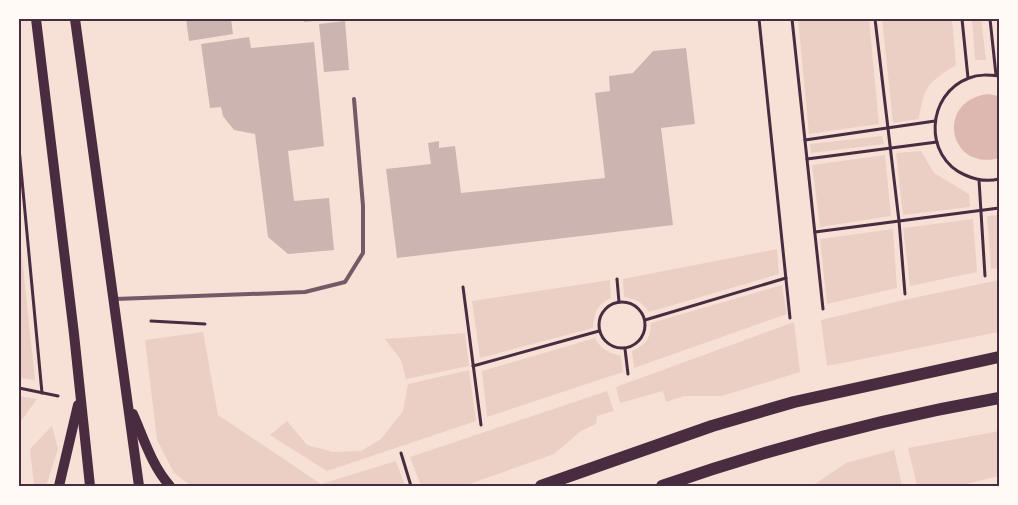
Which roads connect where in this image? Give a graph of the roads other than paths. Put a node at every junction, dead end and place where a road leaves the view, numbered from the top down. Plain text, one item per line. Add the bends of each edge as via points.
1 (36, 19) edge
2 (74, 19) edge
3 (354, 99) dead end
4 (114, 299) junction
5 (999, 357) edge
6 (80, 396) junction
7 (999, 398) edge
8 (128, 400) junction
9 (59, 486) edge
10 (90, 486) edge
11 (139, 486) edge
12 (170, 486) edge
13 (541, 486) edge
14 (662, 486) edge

1 - 6 main road
2 - 4 main road
3 - 4 lane via 363,206 363,253 345,282 305,292
4 - 8 main road
5 - 13 main road via 894,379 712,426
6 - 9 main road
6 - 10 main road
7 - 14 main road via 859,428
8 - 11 main road
8 - 12 main road via 151,457

